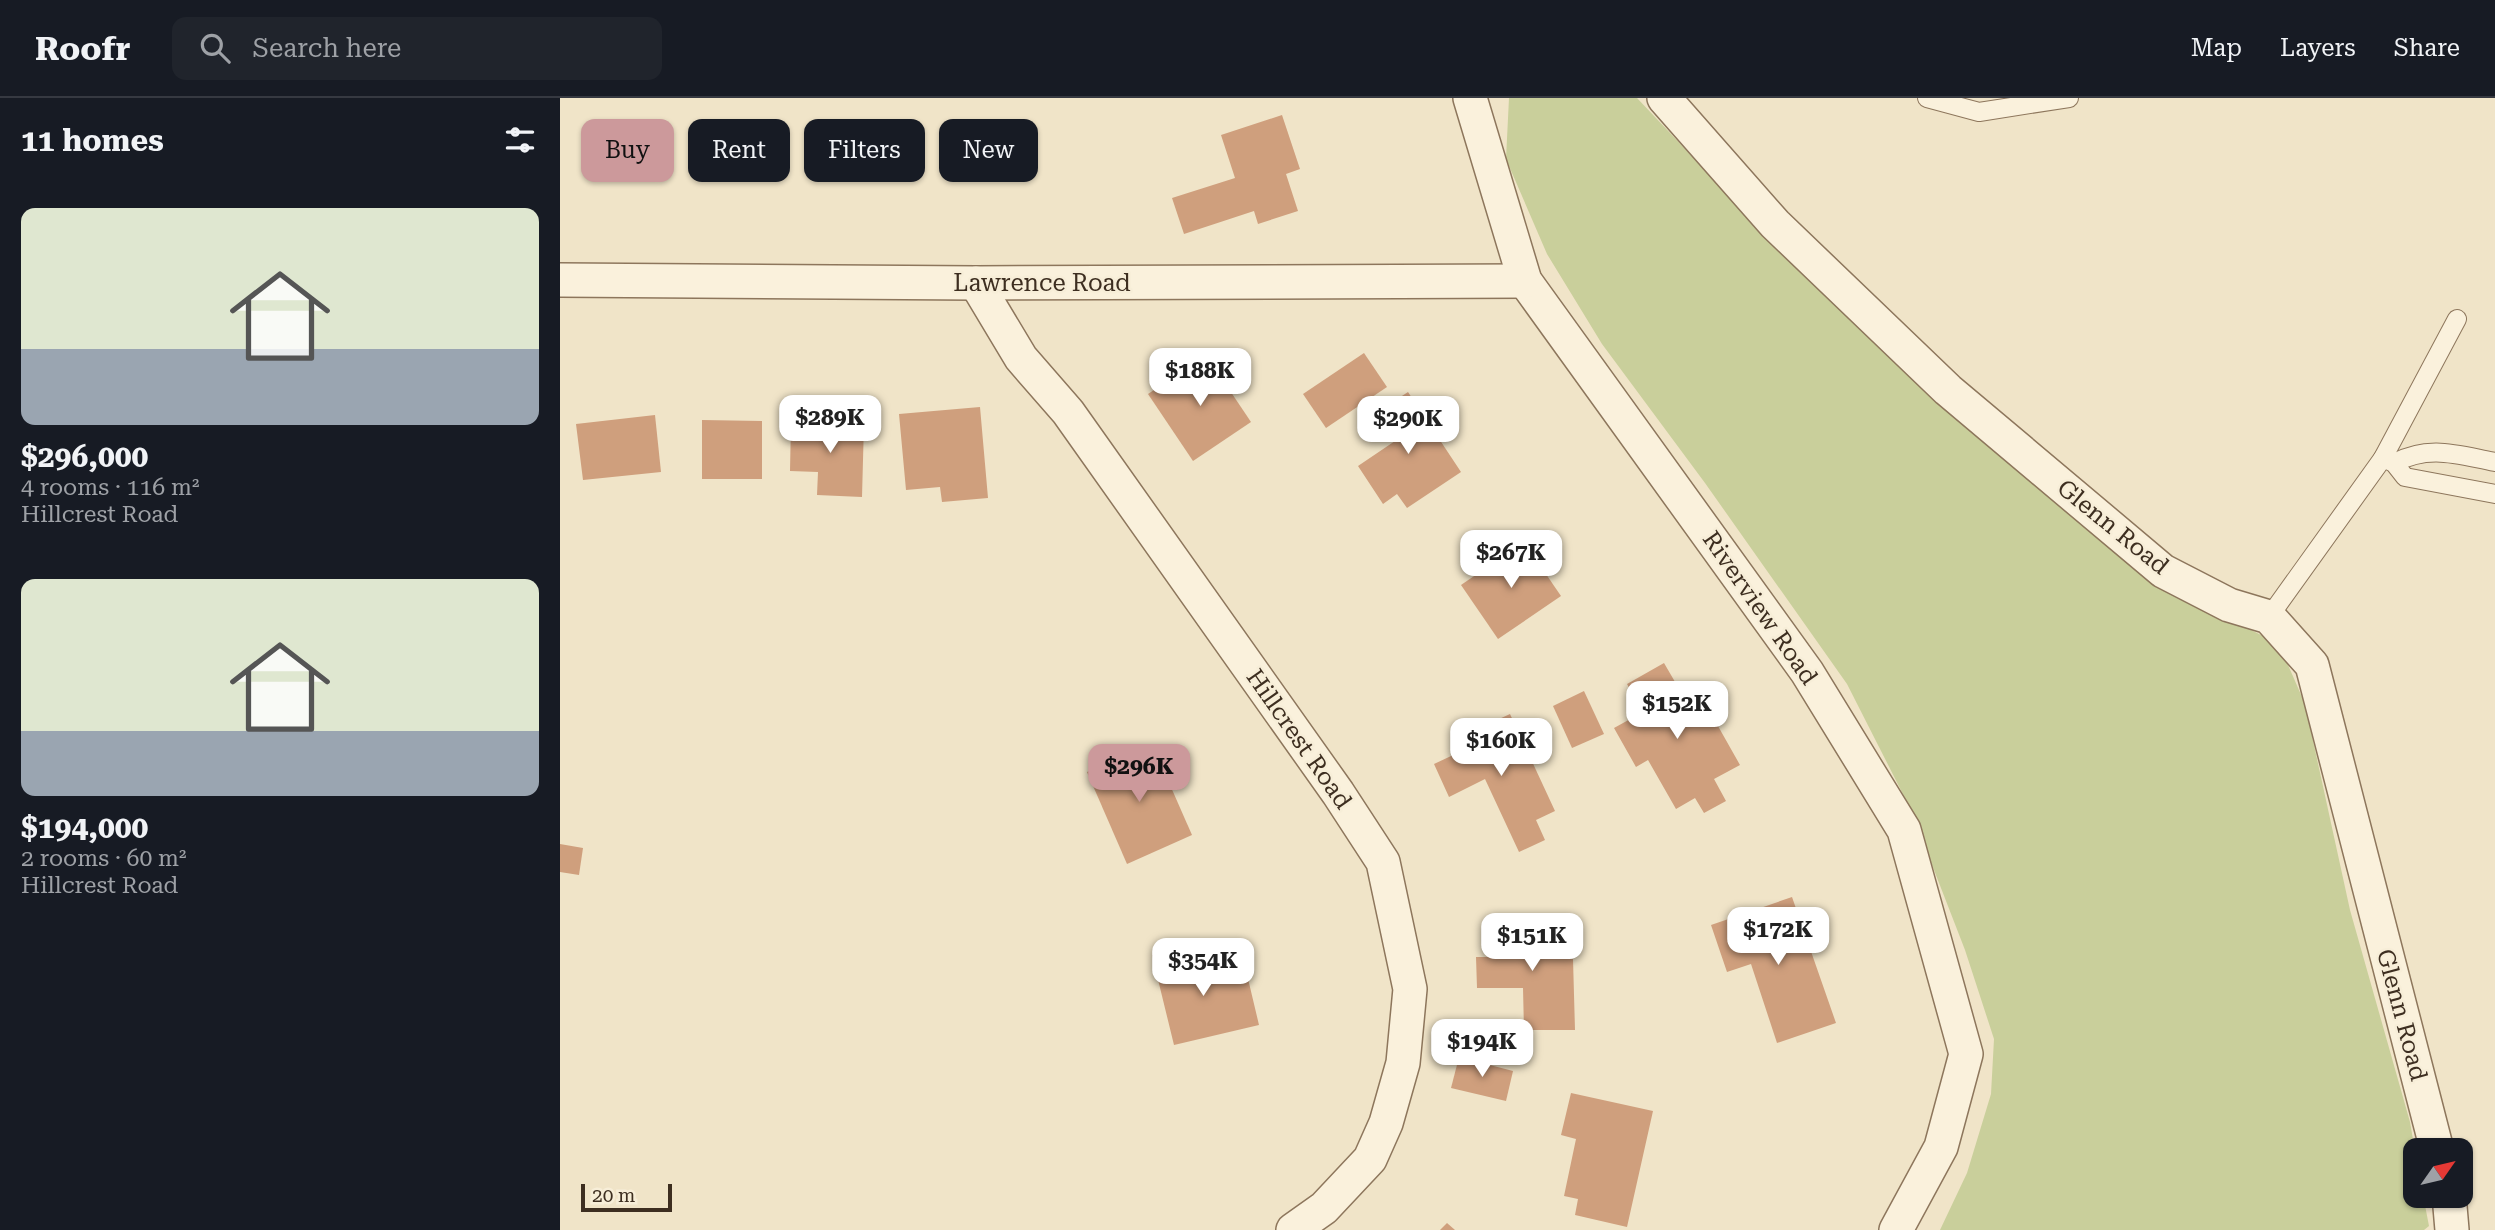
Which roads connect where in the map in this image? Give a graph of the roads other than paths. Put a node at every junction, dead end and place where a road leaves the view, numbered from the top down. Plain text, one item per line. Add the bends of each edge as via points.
1 (1470, 98) edge
2 (1664, 98) edge
3 (1927, 98) edge
4 (2069, 98) edge
5 (560, 280) edge
6 (1525, 281) junction
7 (975, 283) junction
8 (2457, 319) dead end
9 (2388, 460) junction
10 (2495, 462) edge
11 (2495, 494) edge
12 (2269, 617) junction
13 (2434, 1138) edge
14 (2450, 1208) edge
15 (1293, 1230) edge
16 (1896, 1230) edge
17 (2452, 1230) edge

1 - 6 street, Riverview Road
2 - 12 street, Glenn Road via 1775,224 1958,399 2163,571 2229,605
3 - 4 lane via 1979,112
5 - 7 street, Lawrence Road
6 - 7 street, Lawrence Road
6 - 16 street, Riverview Road via 1807,672 1904,830 1966,1054 1941,1147
7 - 15 street, Hillcrest Road via 1021,358 1068,412 1384,862 1410,989 1403,1063 1370,1159 1324,1208
8 - 9 lane
9 - 10 lane via 2434,451
9 - 11 lane via 2405,477
9 - 12 lane
12 - 13 street, Glenn Road via 2312,665
14 - 17 street

